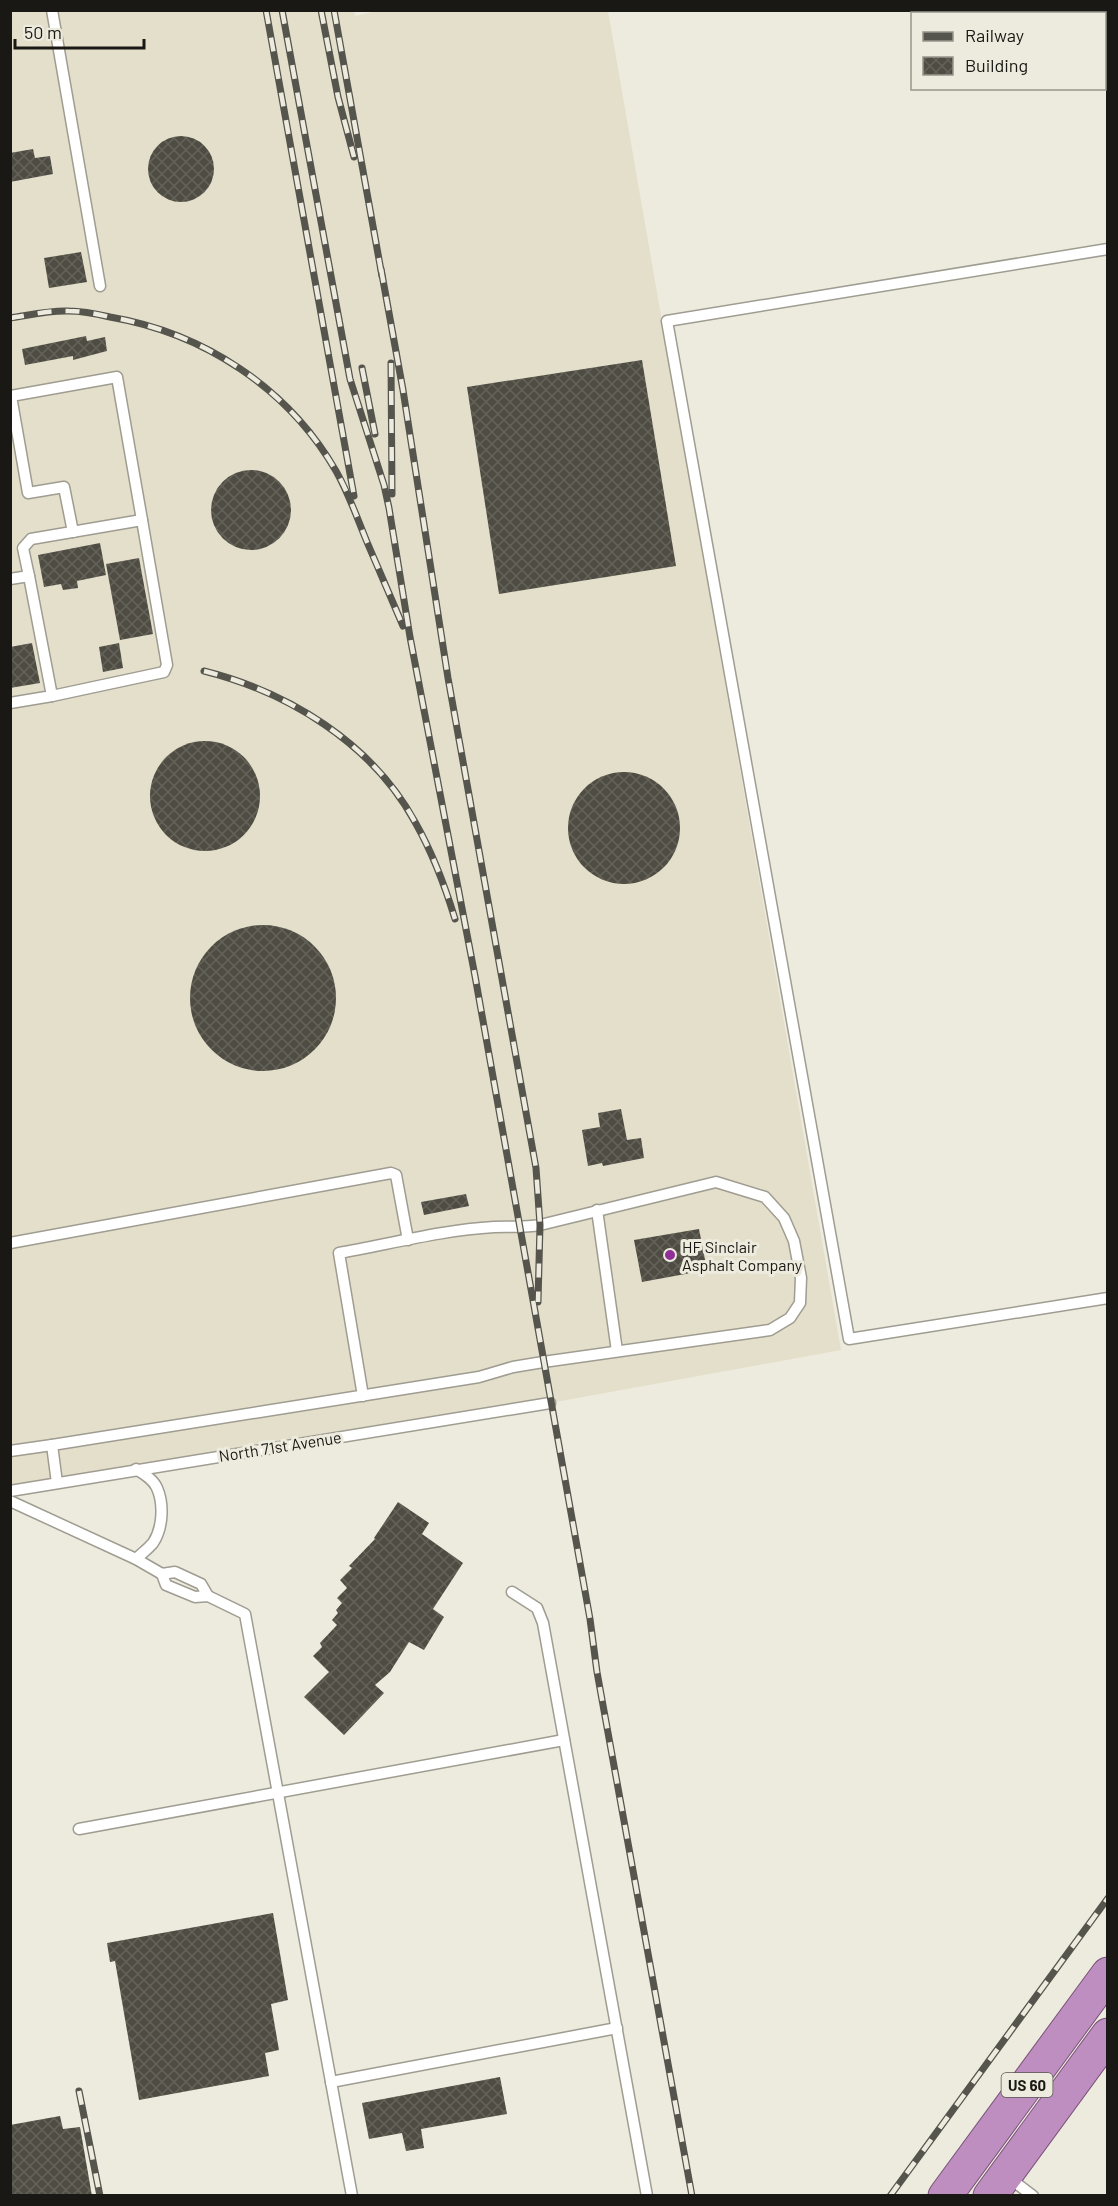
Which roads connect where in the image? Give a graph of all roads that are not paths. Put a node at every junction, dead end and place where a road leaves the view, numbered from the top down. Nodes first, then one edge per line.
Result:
1 (52, 10) edge
2 (1107, 249) edge
3 (100, 286) dead end
4 (142, 520) junction
5 (74, 531) junction
6 (28, 576) junction
7 (10, 579) edge
8 (52, 696) junction
9 (10, 704) edge
10 (597, 1210) junction
11 (408, 1240) junction
12 (10, 1243) edge
13 (1107, 1298) edge
14 (617, 1351) junction
15 (363, 1396) junction
16 (550, 1403) dead end
17 (52, 1445) junction
18 (10, 1451) edge
19 (136, 1469) junction
20 (57, 1483) junction
21 (10, 1491) edge
22 (10, 1501) edge
23 (136, 1559) junction
24 (512, 1592) dead end
25 (564, 1740) junction
26 (278, 1793) junction
27 (79, 1829) dead end
28 (1107, 1974) edge
29 (617, 2028) junction
30 (1107, 2036) edge
31 (331, 2082) junction
32 (998, 2186) edge
33 (352, 2196) edge
34 (647, 2196) edge
35 (945, 2196) edge
36 (1033, 2196) edge

1 - 3 lane
2 - 13 lane
4 - 5 lane
4 - 5 lane
4 - 8 lane
5 - 6 lane
6 - 7 lane
6 - 8 lane
8 - 9 lane
10 - 11 lane
10 - 14 lane
10 - 14 lane
11 - 12 lane
11 - 15 lane
14 - 15 lane
15 - 17 lane
16 - 19 lane, North 71st Avenue
17 - 18 lane
17 - 20 lane
19 - 20 lane, North 71st Avenue
19 - 23 lane
20 - 21 lane, North 71st Avenue
22 - 23 lane
23 - 26 lane
24 - 25 lane
25 - 26 lane
25 - 29 lane
26 - 27 lane
26 - 31 lane
28 - 35 highway, US 60
29 - 31 lane
29 - 34 lane
30 - 32 highway, US 60
31 - 33 lane
32 - 36 lane

